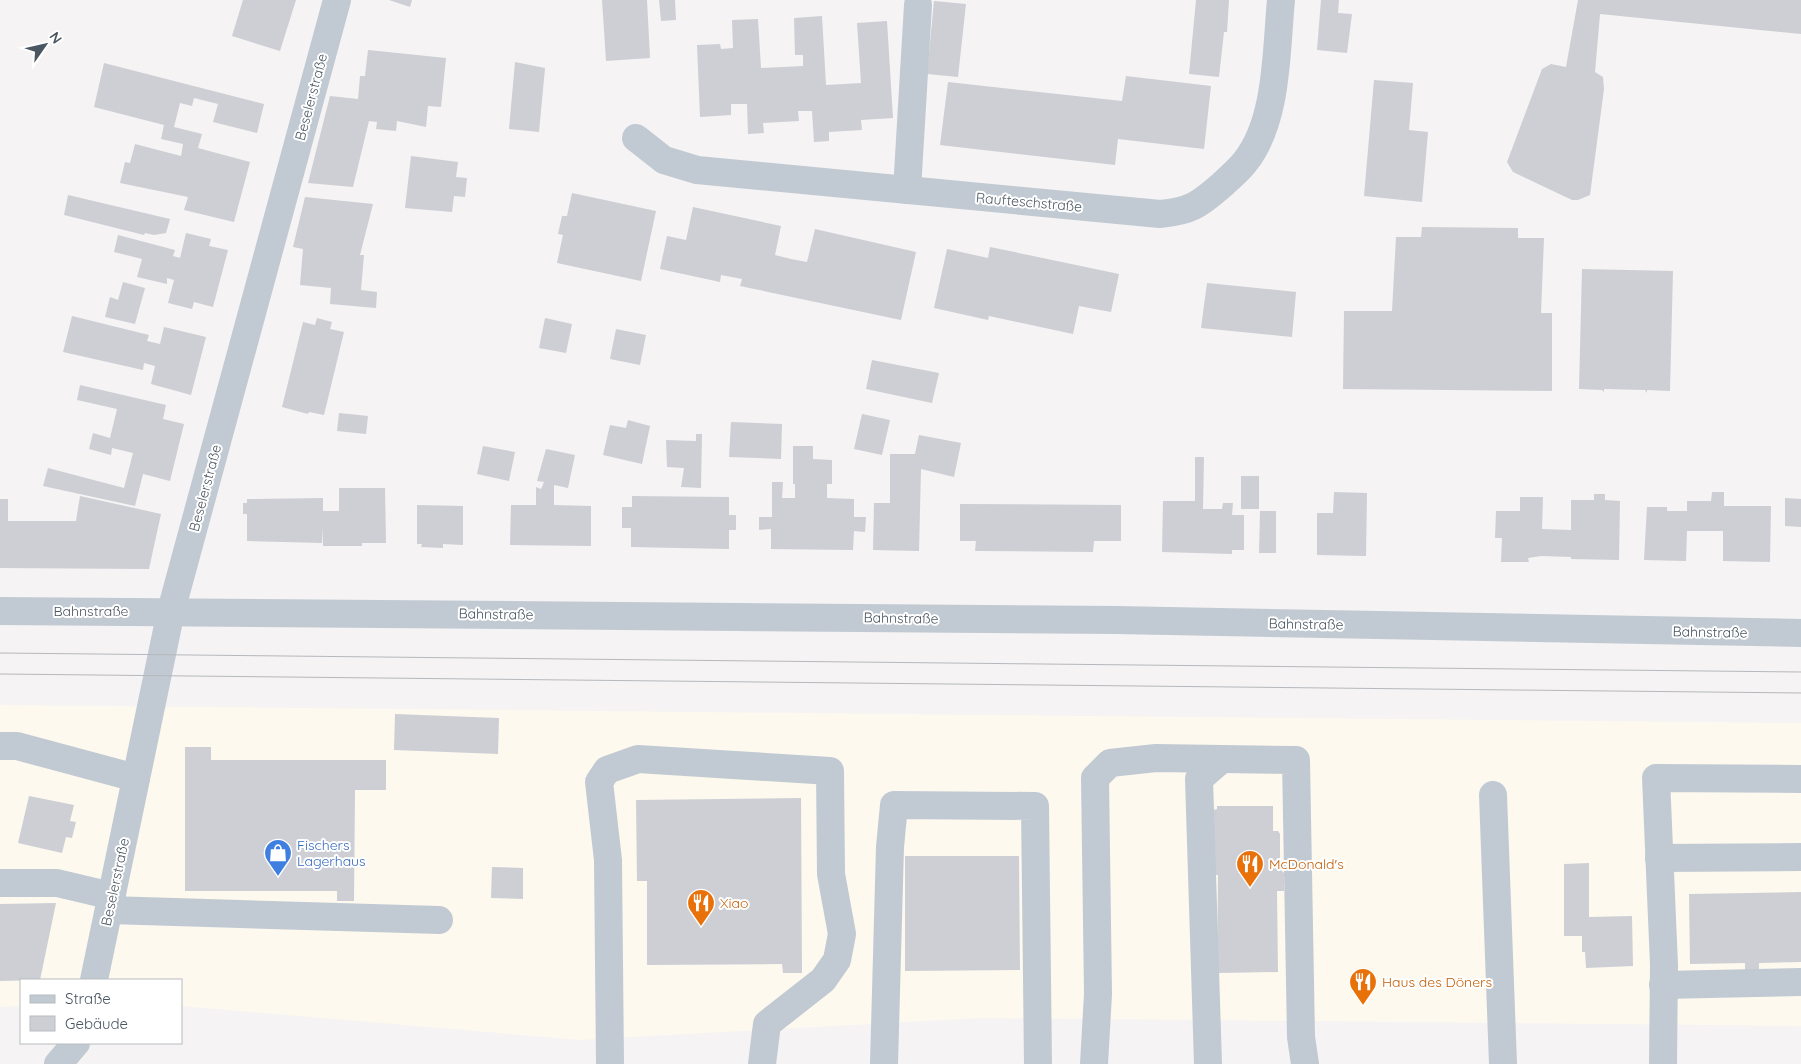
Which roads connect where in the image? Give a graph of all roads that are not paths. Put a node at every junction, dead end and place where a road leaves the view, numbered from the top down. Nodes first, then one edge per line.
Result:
1 (337, 0) edge
2 (1281, 0) edge
3 (918, 5) dead end
4 (636, 138) dead end
5 (906, 190) junction
6 (0, 611) edge
7 (171, 611) junction
8 (1801, 633) edge
9 (0, 746) edge
10 (1222, 759) junction
11 (136, 778) junction
12 (1801, 778) edge
13 (1493, 795) dead end
14 (1659, 858) junction
15 (1801, 858) edge
16 (0, 884) edge
17 (110, 903) junction
18 (439, 920) dead end
19 (94, 979) edge
20 (1801, 982) edge
21 (1663, 984) junction
22 (75, 1044) edge
23 (58, 1064) edge
24 (610, 1064) edge
25 (762, 1064) edge
26 (884, 1064) edge
27 (1038, 1064) edge
28 (1094, 1064) edge
29 (1208, 1064) edge
30 (1305, 1064) edge
31 (1503, 1064) edge
32 (1663, 1064) edge

1 - 7 street, Beselerstraße
2 - 5 street, Raufteschstraße
3 - 5 street
4 - 5 street, Raufteschstraße
6 - 7 street, Bahnstraße
7 - 8 street, Bahnstraße
7 - 11 street, Beselerstraße
9 - 11 street
10 - 28 street
10 - 29 street
10 - 30 street
11 - 17 street, Beselerstraße
12 - 14 street
13 - 31 street
14 - 15 street
14 - 21 street
16 - 17 street
17 - 18 street
17 - 19 street, Beselerstraße
20 - 21 street
21 - 32 street
22 - 23 street
24 - 25 street
26 - 27 street

